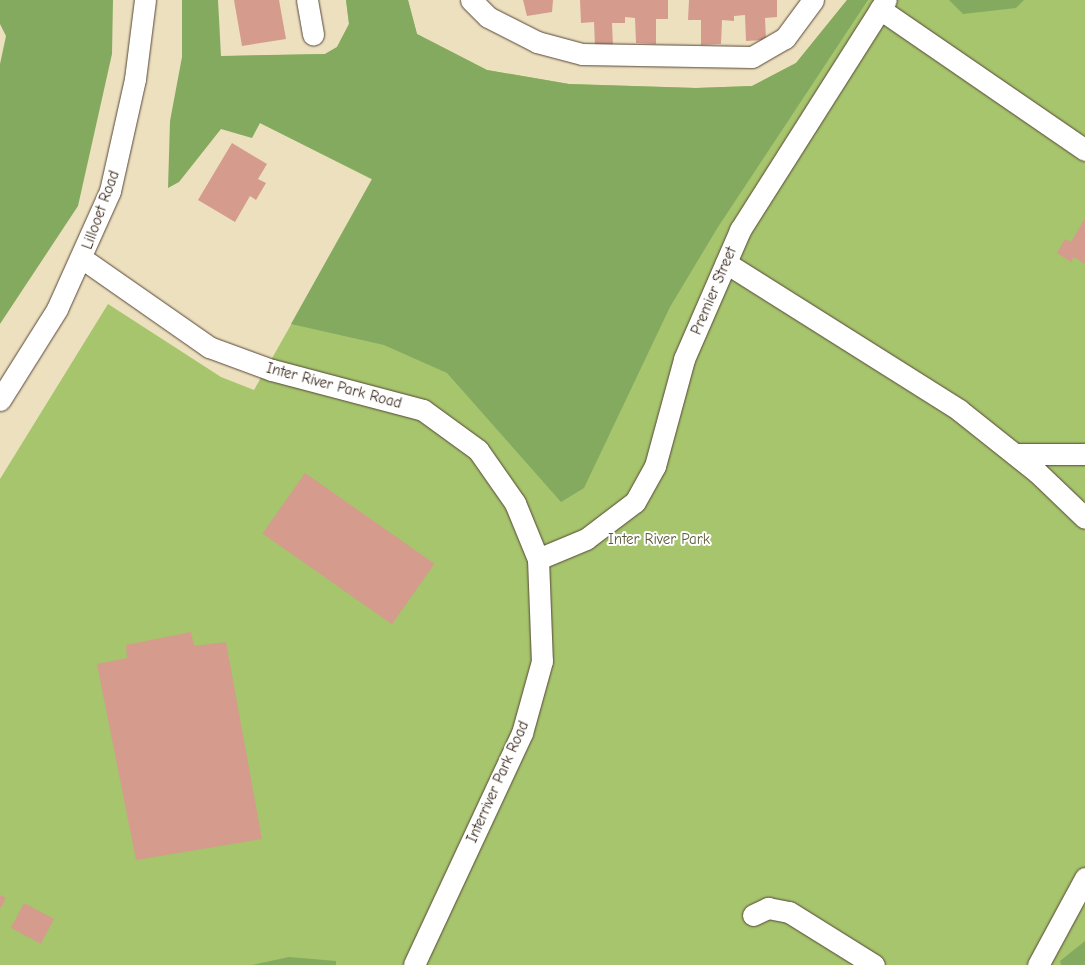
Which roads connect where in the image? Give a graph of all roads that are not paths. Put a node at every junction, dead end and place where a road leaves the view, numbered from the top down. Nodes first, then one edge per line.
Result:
1 (145, 0) edge
2 (307, 0) edge
3 (471, 0) edge
4 (813, 0) edge
5 (883, 4) edge
6 (313, 34) dead end
7 (1085, 150) edge
8 (83, 259) junction
9 (726, 263) junction
10 (0, 400) edge
11 (1082, 452) edge
12 (1015, 454) junction
13 (1085, 518) edge
14 (538, 559) junction
15 (1085, 878) edge
16 (753, 915) dead end
17 (414, 965) edge
18 (874, 965) edge
19 (1038, 965) edge

1 - 8 street, Lillooet Road
2 - 6 street
3 - 4 street
5 - 7 street
5 - 9 street, Premier Street
8 - 10 street, Lillooet Road
8 - 14 street, Inter River Park Road
9 - 12 street
9 - 14 street, Premier Street
11 - 12 street
12 - 13 street
14 - 17 street, Interriver Park Road
15 - 19 street
16 - 18 street

